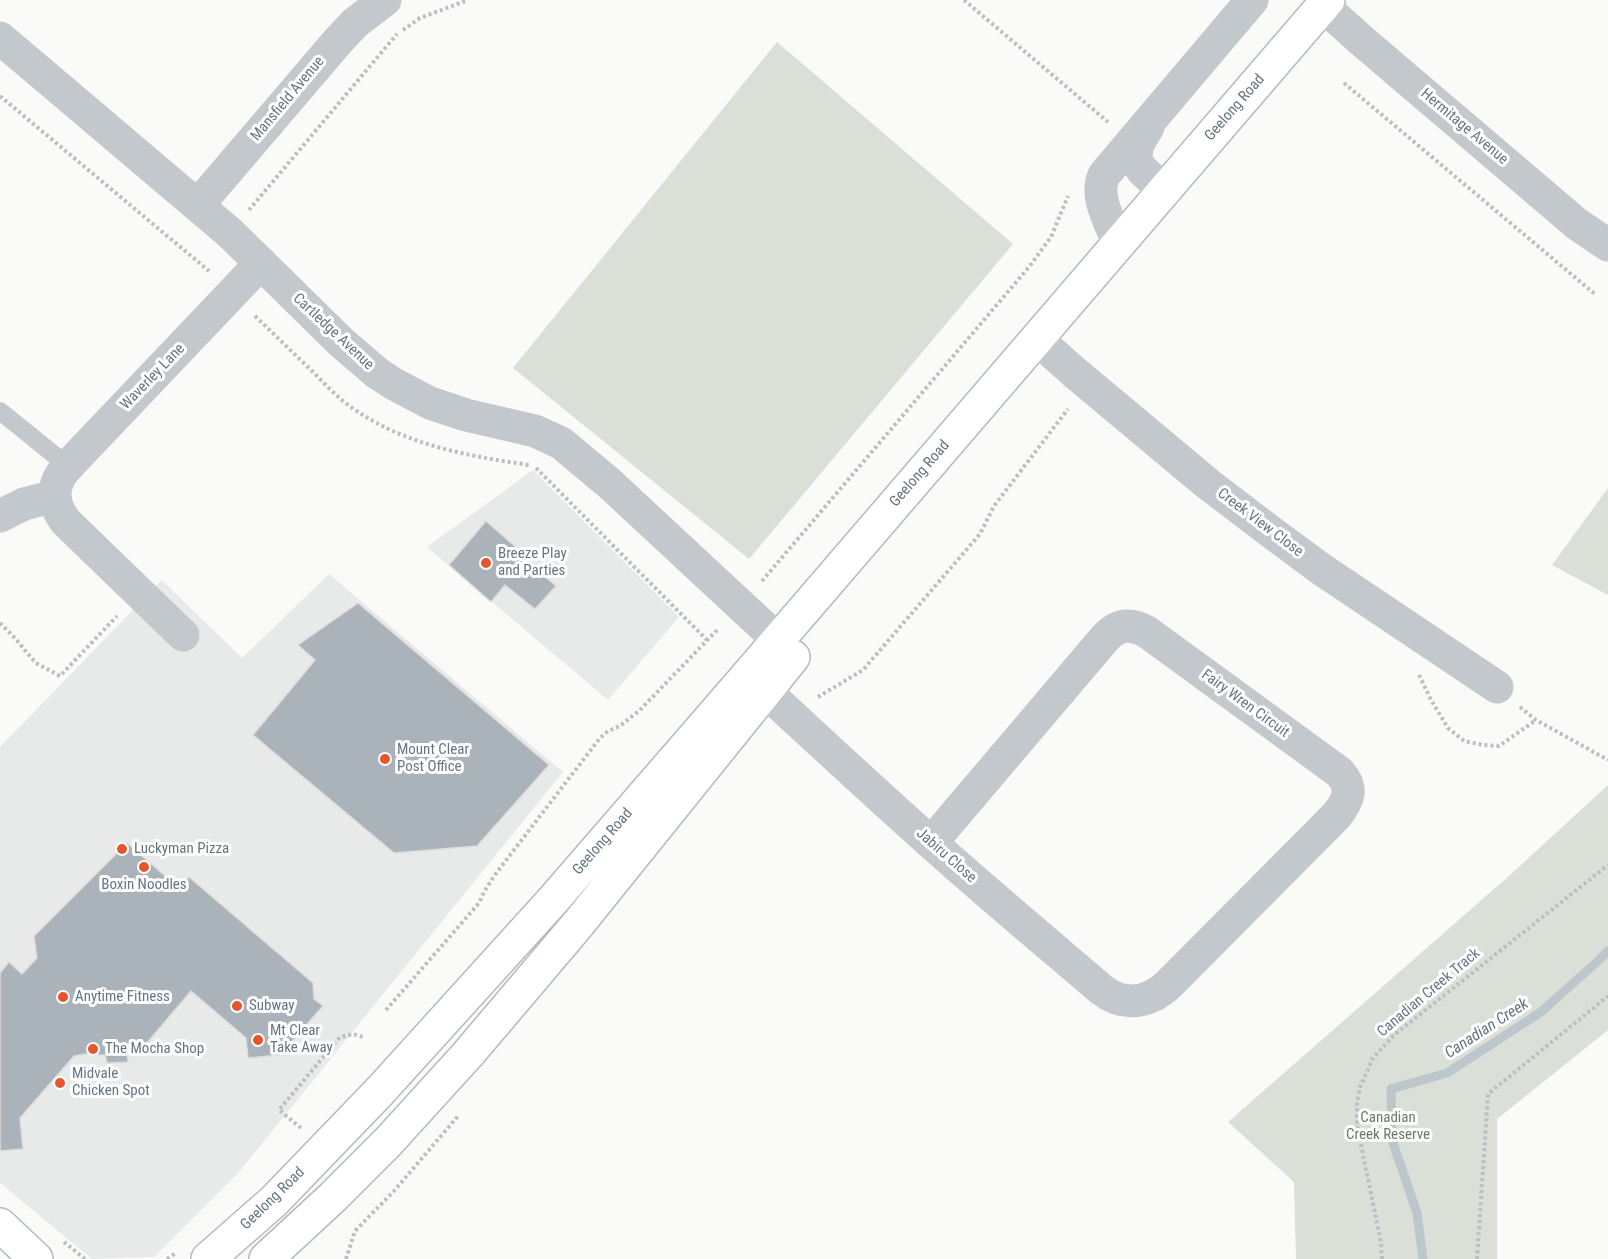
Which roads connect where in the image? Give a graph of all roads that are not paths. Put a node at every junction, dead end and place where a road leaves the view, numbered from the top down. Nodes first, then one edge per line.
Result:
1 (385, 0) edge
2 (1252, 0) edge
3 (1325, 3) edge
4 (0, 38) edge
5 (1157, 113) junction
6 (1165, 191) junction
7 (198, 205) junction
8 (1119, 244) junction
9 (1608, 245) edge
10 (261, 263) junction
11 (1037, 339) junction
12 (0, 411) edge
13 (68, 466) junction
14 (55, 496) junction
15 (0, 516) edge
16 (183, 635) dead end
17 (787, 647) junction
18 (757, 683) junction
19 (1497, 687) road end
20 (931, 843) junction
21 (1138, 1001) joint
22 (413, 1056) junction
23 (442, 1083) junction
24 (0, 1225) edge
25 (36, 1259) edge
26 (208, 1259) edge
27 (266, 1259) edge

1 - 7 street, Mansfield Avenue
2 - 5 street
3 - 6 main road, Geelong Road
3 - 9 street, Hermitage Avenue
4 - 7 street, Cartledge Avenue
5 - 6 street
5 - 8 street
6 - 8 main road, Geelong Road
7 - 10 street, Cartledge Avenue
8 - 11 main road, Geelong Road
10 - 13 street, Waverley Lane
10 - 17 street, Cartledge Avenue
11 - 17 main road, Geelong Road
11 - 19 street, Creek View Close
12 - 13 lane
13 - 14 street, Waverley Lane
14 - 15 street
14 - 16 street
17 - 18 main road, Geelong Road
18 - 20 street, Jabiru Close
18 - 22 main road, Geelong Road
18 - 23 main road, Geelong Road
20 - 21 street, Jabiru Close
20 - 21 street, Fairy Wren Circuit
22 - 23 main road
22 - 26 main road, Geelong Road
23 - 27 main road, Geelong Road
24 - 25 main road

